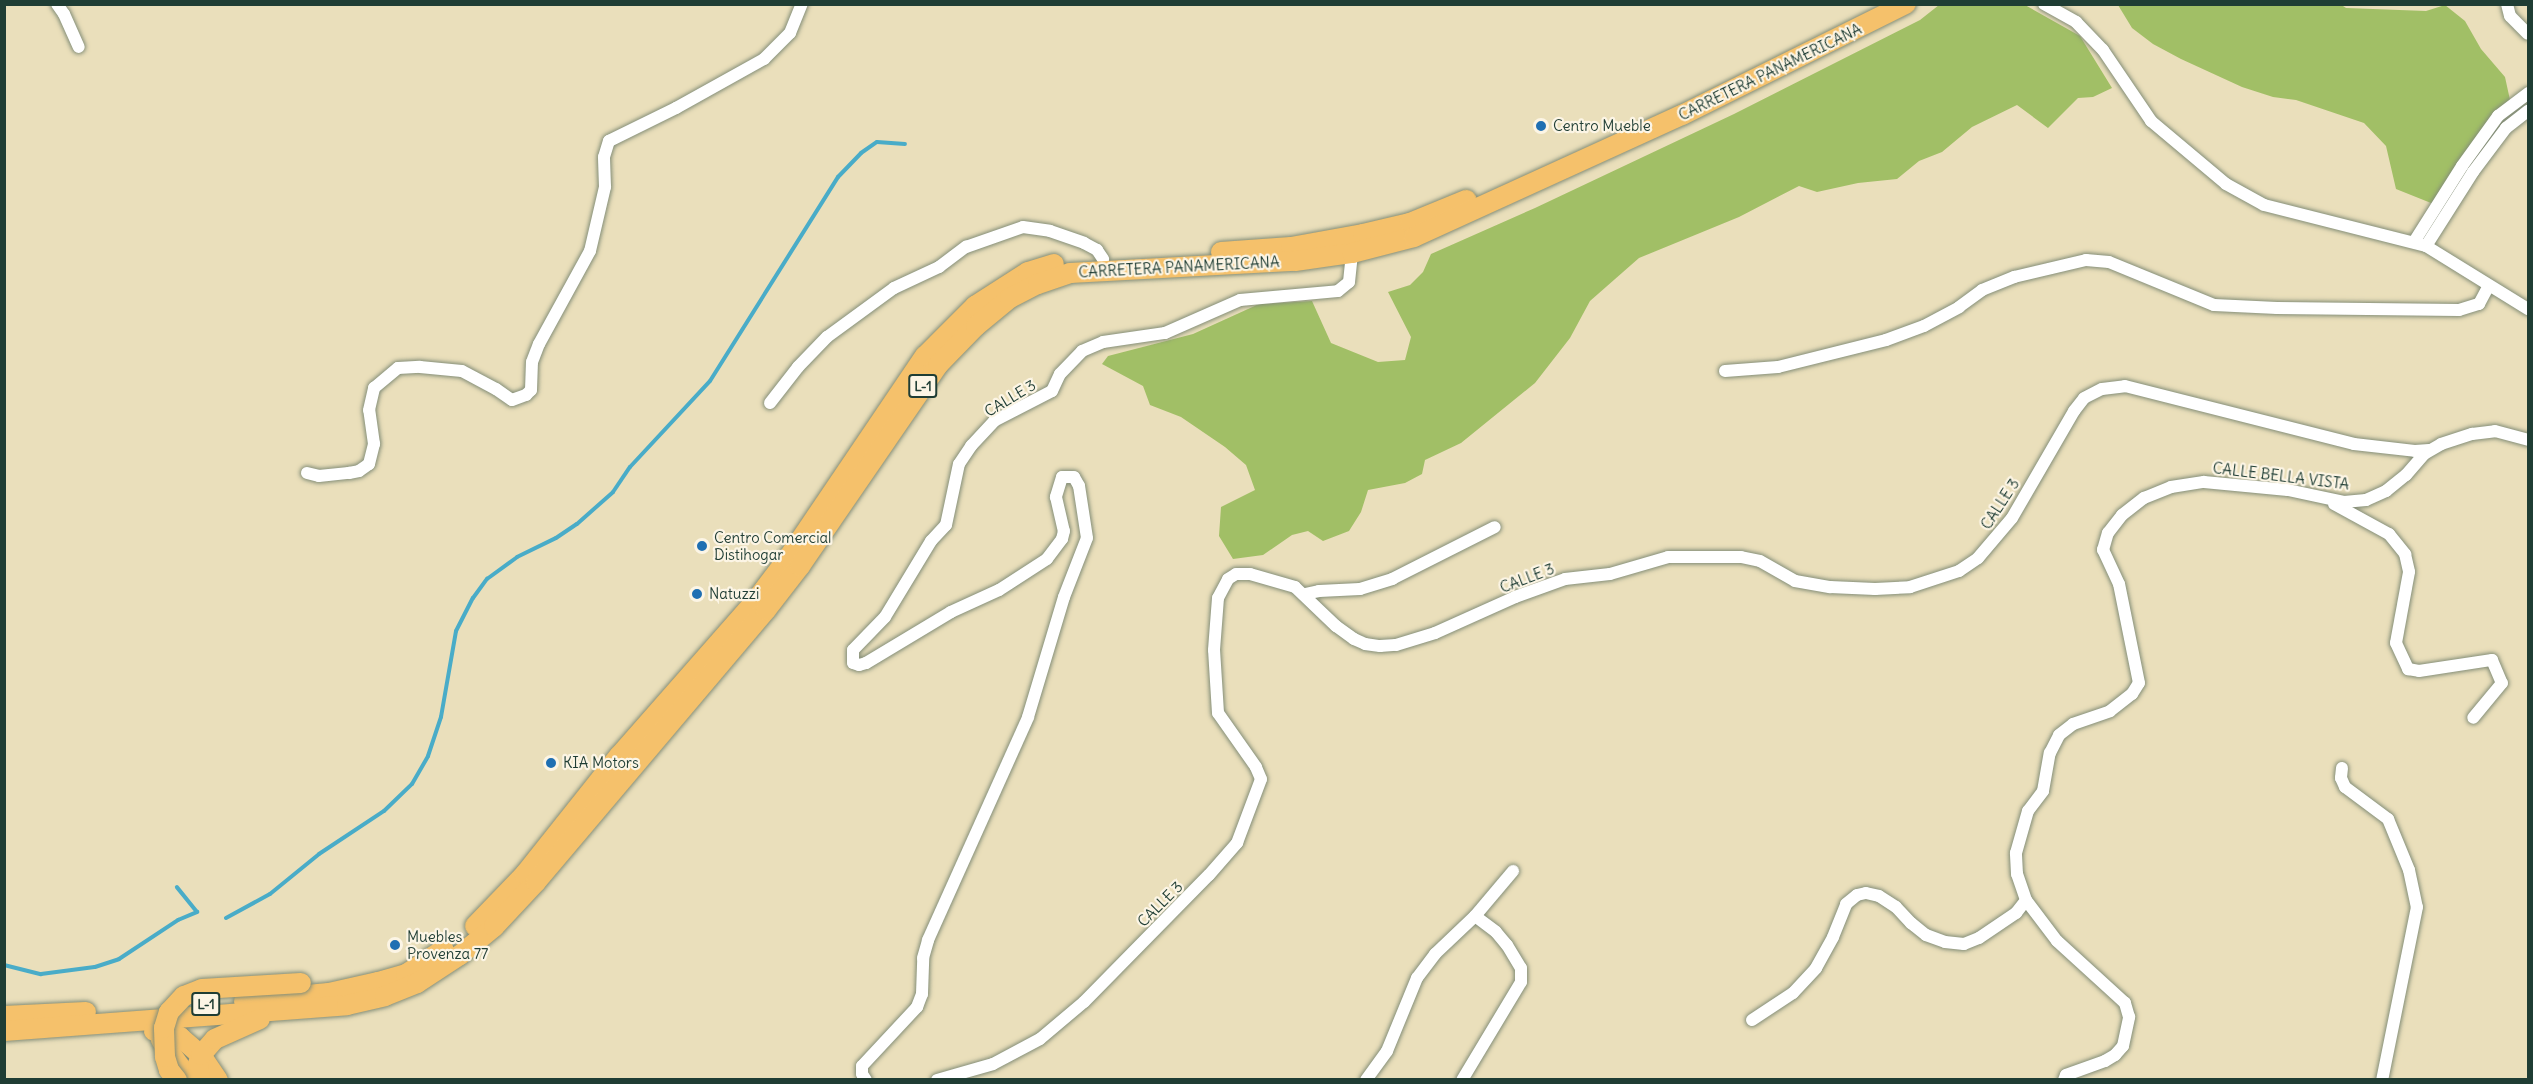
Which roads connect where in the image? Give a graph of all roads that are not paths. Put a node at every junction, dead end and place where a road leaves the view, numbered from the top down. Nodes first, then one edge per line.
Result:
1 (57, 4) edge
2 (801, 4) edge
3 (1880, 4) edge
4 (1906, 4) edge
5 (2044, 4) edge
6 (2507, 4) edge
7 (2529, 34) edge
8 (79, 47) dead end
9 (2529, 93) edge
10 (2529, 111) edge
11 (2420, 244) junction
12 (1353, 253) junction
13 (1103, 259) junction
14 (2490, 285) junction
15 (2529, 309) edge
16 (1725, 371) dead end
17 (770, 403) dead end
18 (2529, 440) edge
19 (2425, 454) junction
20 (307, 473) dead end
21 (2318, 496) junction
22 (1495, 527) dead end
23 (1305, 594) junction
24 (2473, 718) dead end
25 (2342, 768) dead end
26 (1513, 871) dead end
27 (2026, 900) junction
28 (1475, 916) junction
29 (406, 974) junction
30 (297, 1010) junction
31 (4, 1016) edge
32 (1752, 1020) dead end
33 (126, 1022) junction
34 (4, 1031) edge
35 (154, 1031) junction
36 (215, 1039) junction
37 (201, 1055) junction
38 (177, 1080) edge
39 (190, 1080) edge
40 (200, 1080) edge
41 (218, 1080) edge
42 (224, 1080) edge
43 (866, 1080) edge
44 (938, 1080) edge
45 (1366, 1080) edge
46 (1462, 1080) edge
47 (2064, 1080) edge
48 (2382, 1080) edge

1 - 8 street
2 - 20 street
3 - 13 main road, CARRETERA PANAMERICANA / L-1
4 - 12 main road, CARRETERA PANAMERICANA / L-1
5 - 11 street
6 - 7 street
9 - 11 street
10 - 11 street
11 - 14 street
12 - 30 main road, CARRETERA PANAMERICANA / L-1
12 - 43 street, CALLE 3
13 - 17 street
13 - 29 main road, CARRETERA PANAMERICANA / L-1
14 - 15 street
14 - 16 street
18 - 19 street
19 - 21 street, CALLE BELLA VISTA
19 - 23 street, CALLE 3
21 - 24 street
21 - 27 street, CALLE BELLA VISTA
22 - 23 street
23 - 44 street, CALLE 3
25 - 48 street
26 - 28 street
27 - 32 street
27 - 47 street, CALLE BELLA VISTA
28 - 45 street
28 - 46 street
29 - 31 main road, CARRETERA PANAMERICANA / L-1
29 - 38 main road, bridge
30 - 33 main road, CARRETERA PANAMERICANA / L-1
30 - 36 main road, L-1
33 - 34 main road, CARRETERA PANAMERICANA / L-1
33 - 35 main road
35 - 37 main road
35 - 39 main road
36 - 37 main road, L-1
36 - 42 main road
37 - 40 main road
37 - 41 main road

